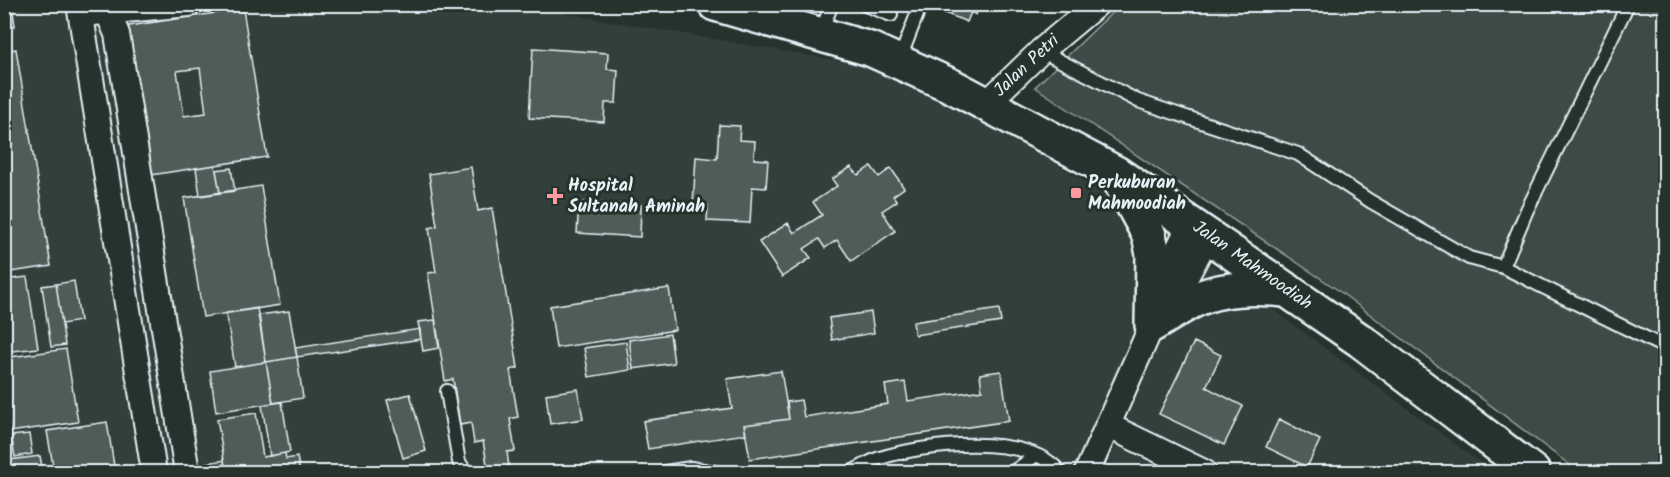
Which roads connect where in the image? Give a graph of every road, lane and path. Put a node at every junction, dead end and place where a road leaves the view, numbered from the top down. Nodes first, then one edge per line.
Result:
1 (189, 4) edge
2 (715, 4) edge
3 (832, 4) edge
4 (863, 4) edge
5 (921, 4) edge
6 (1097, 4) edge
7 (1628, 4) edge
8 (79, 9) edge
9 (108, 13) junction
10 (891, 15) dead end
11 (820, 35) junction
12 (1041, 51) junction
13 (898, 62) junction
14 (986, 104) junction
15 (1116, 173) junction
16 (1199, 230) junction
17 (1503, 267) junction
18 (1285, 290) junction
19 (1152, 325) junction
20 (1665, 348) edge
21 (447, 391) dead end
22 (1109, 426) junction
23 (1035, 456) junction
24 (154, 472) edge
25 (188, 472) edge
26 (465, 472) edge
27 (665, 472) edge
28 (715, 472) edge
29 (852, 472) edge
30 (1013, 472) edge
31 (1060, 472) edge
32 (1087, 472) edge
33 (1204, 472) edge
34 (1533, 472) edge

1 - 9 street
2 - 11 main road, Jalan Mahmoodiah
3 - 11 lane
4 - 10 lane
5 - 13 lane
6 - 12 street, Jalan Petri
7 - 17 lane
8 - 9 street
8 - 24 street
9 - 25 street
11 - 13 main road, Jalan Mahmoodiah
12 - 14 street, Jalan Petri
12 - 17 lane
13 - 14 main road, Jalan Mahmoodiah
14 - 15 main road, Jalan Mahmoodiah
15 - 16 main road, Jalan Mahmoodiah
15 - 19 main road
16 - 18 main road, Jalan Mahmoodiah
16 - 19 street
17 - 20 lane
18 - 19 main road
18 - 34 main road, Jalan Mahmoodiah
19 - 22 street
21 - 26 lane
22 - 32 street
22 - 33 street
23 - 29 lane
23 - 30 lane
23 - 31 lane
27 - 28 lane

